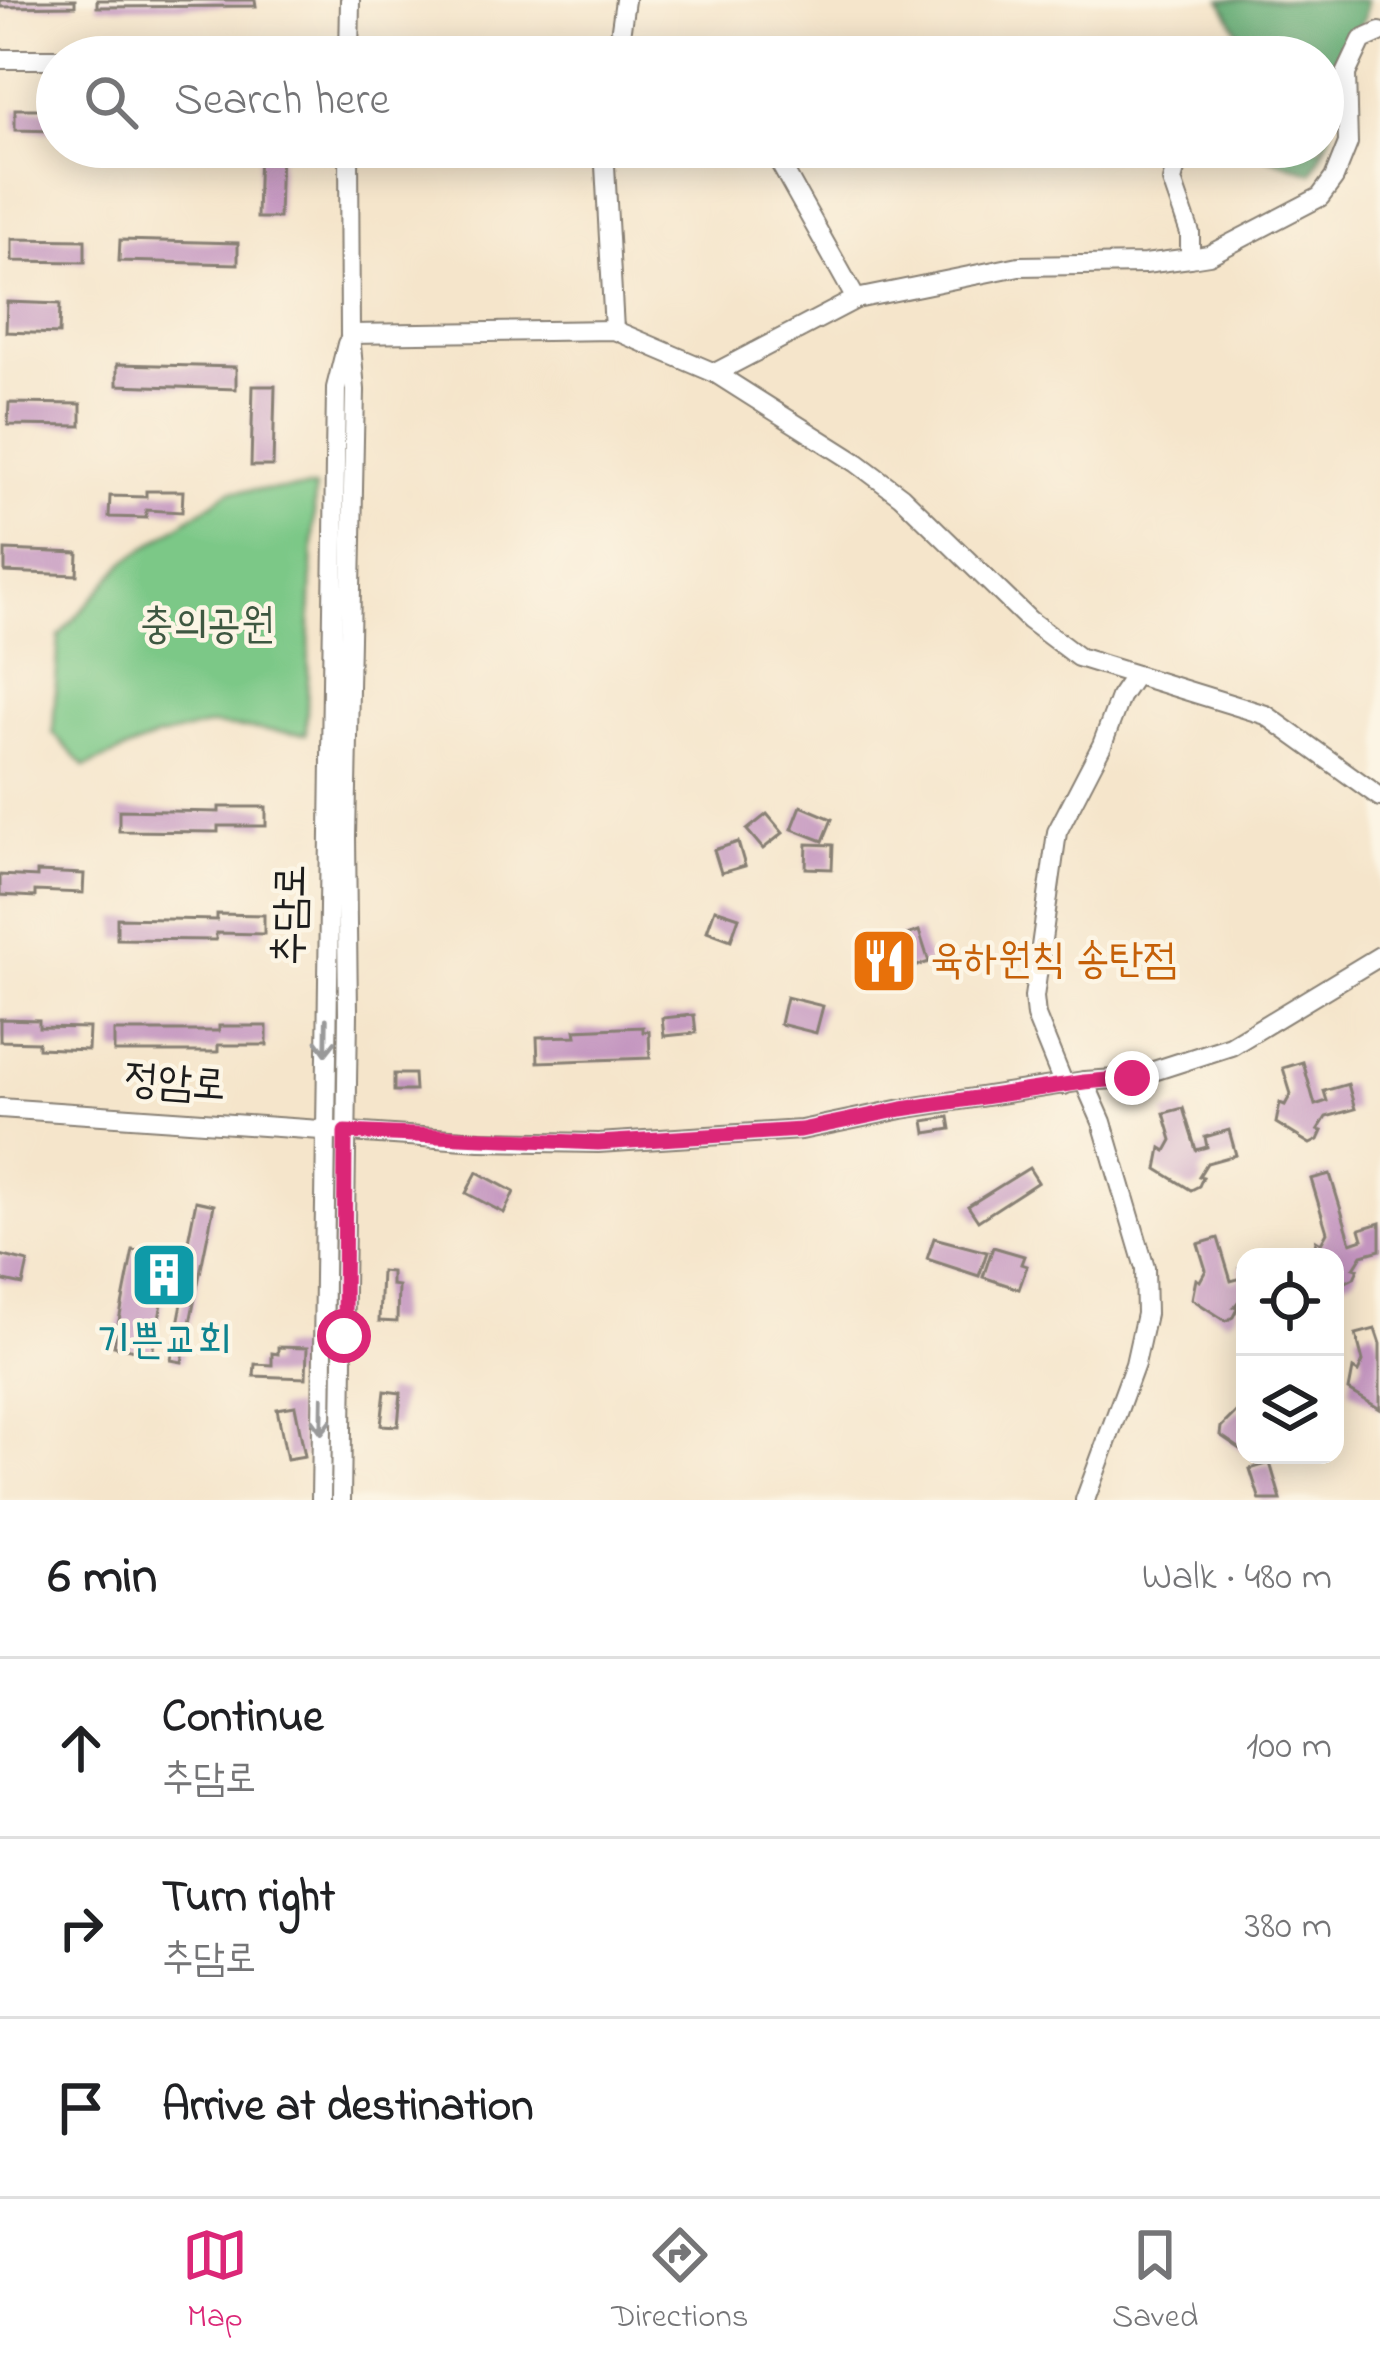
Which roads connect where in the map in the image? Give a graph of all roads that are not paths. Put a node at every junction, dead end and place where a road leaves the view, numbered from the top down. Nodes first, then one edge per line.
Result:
1 (350, 0) edge
2 (626, 0) edge
3 (1380, 32) edge
4 (349, 36) edge
5 (620, 36) edge
6 (0, 59) edge
7 (36, 59) edge
8 (1344, 153) edge
9 (350, 168) edge
10 (605, 168) edge
11 (783, 168) edge
12 (1175, 168) edge
13 (1338, 168) edge
14 (1190, 258) junction
15 (856, 299) junction
16 (614, 330) junction
17 (350, 334) junction
18 (715, 373) junction
19 (1135, 675) junction
20 (1380, 796) edge
21 (1380, 956) edge
22 (1084, 1082) junction
23 (1064, 1085) junction
24 (0, 1108) edge
25 (335, 1132) junction
26 (321, 1500) edge
27 (341, 1500) edge
28 (1085, 1500) edge

1 - 4 street
2 - 5 street
3 - 8 street
6 - 7 street
9 - 17 street, 추담로
10 - 16 street
11 - 15 street
12 - 14 street
13 - 14 street
14 - 15 street
15 - 18 street
16 - 17 street
16 - 18 street
17 - 25 street, 추담로
18 - 19 street
19 - 20 street
19 - 23 street
21 - 22 street
22 - 23 street
22 - 28 street
23 - 25 street
24 - 25 street, 정암로
25 -> 26 street, 추담로
25 - 27 street, 추담로

